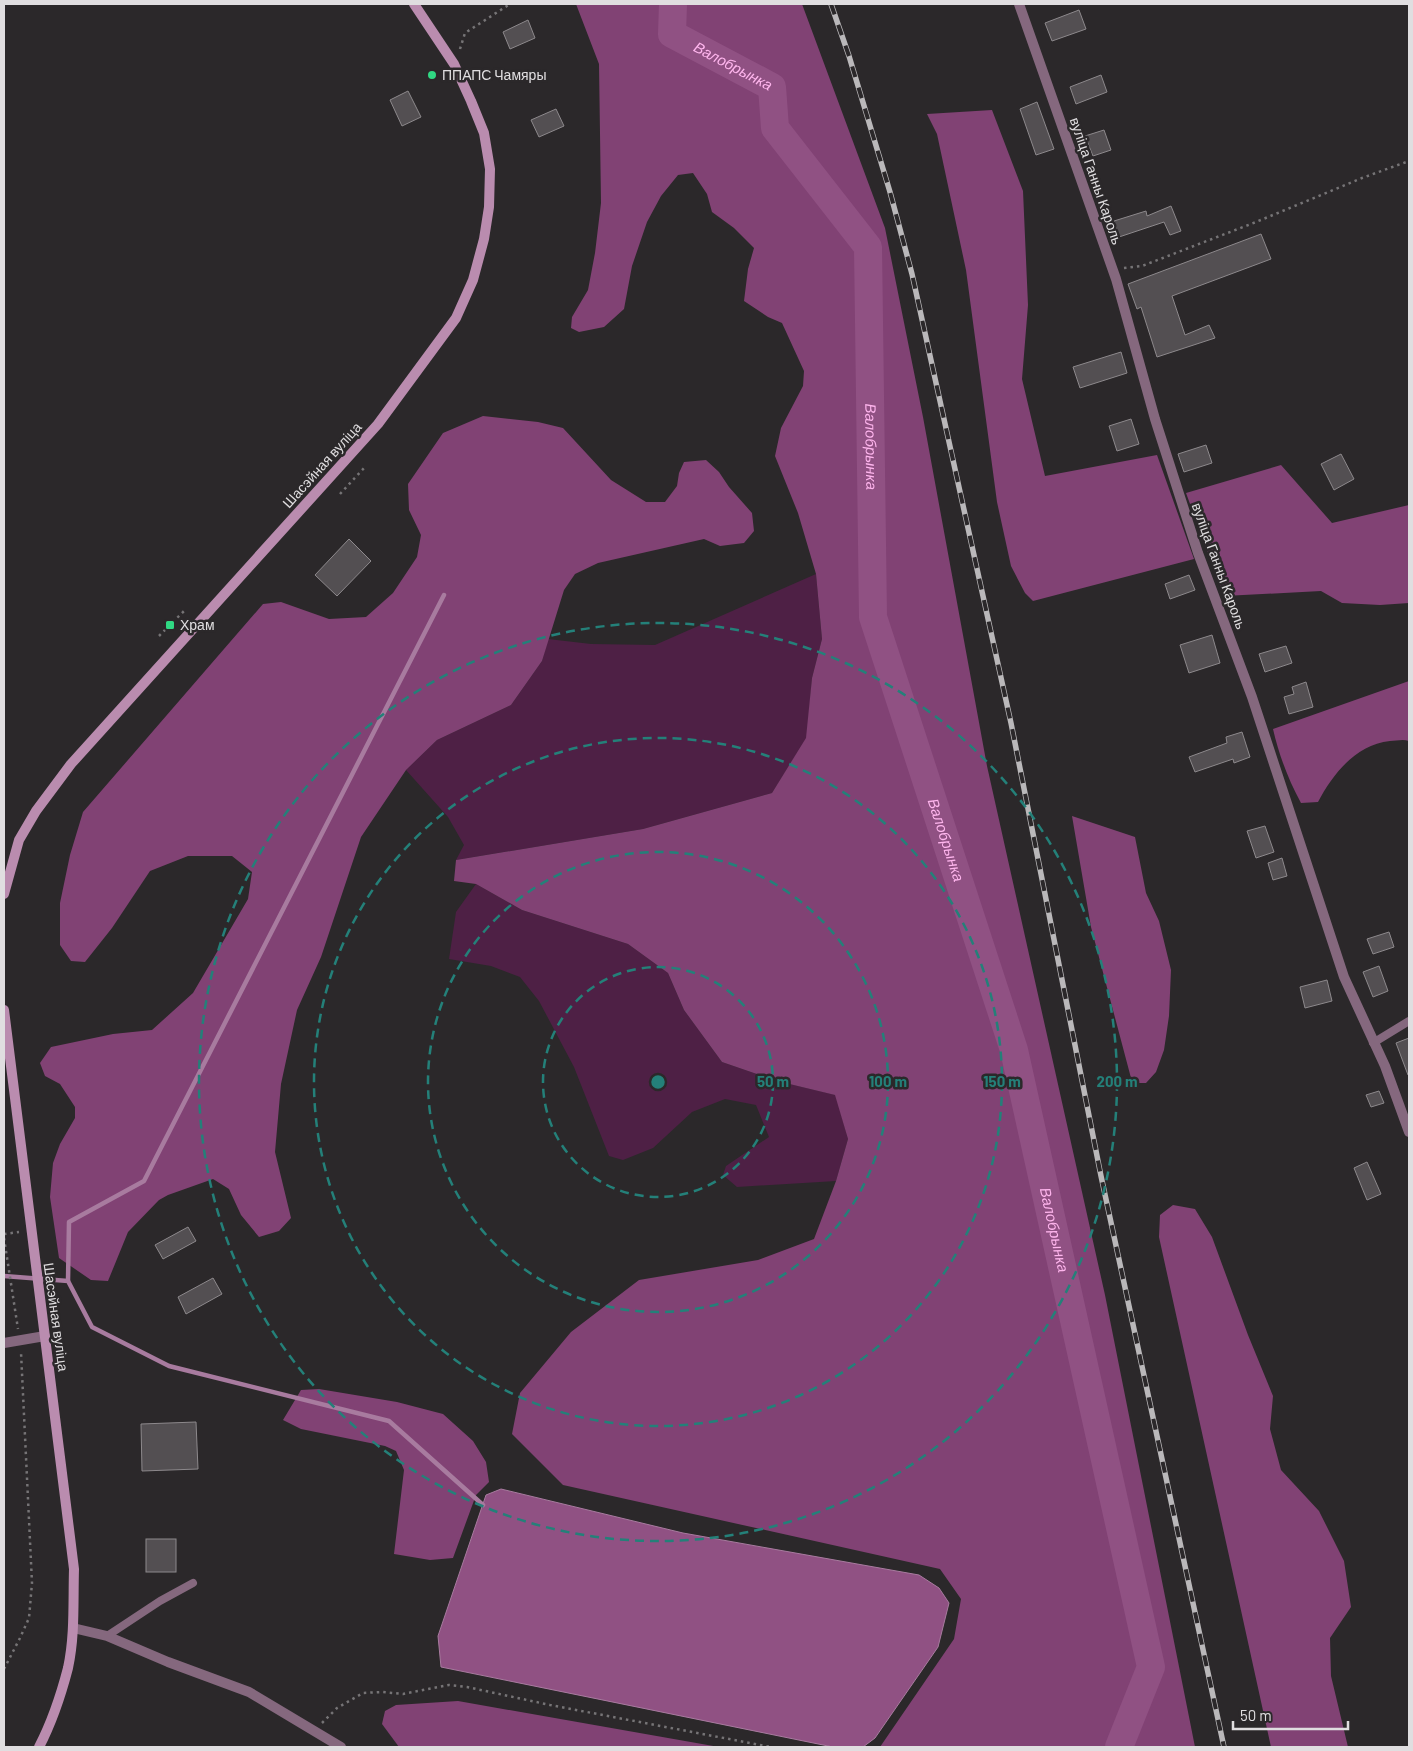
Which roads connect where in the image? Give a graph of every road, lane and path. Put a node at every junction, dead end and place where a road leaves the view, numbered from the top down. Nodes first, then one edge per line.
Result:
1 (414, 4) edge
2 (510, 4) edge
3 (1019, 4) edge
4 (454, 64) junction
5 (1409, 161) edge
6 (1112, 270) junction
7 (364, 468) dead end
8 (340, 494) dead end
9 (184, 611) dead end
10 (159, 636) dead end
11 (8, 861) edge
12 (4, 894) edge
13 (4, 1010) edge
14 (1409, 1021) edge
15 (1373, 1043) junction
16 (1409, 1132) edge
17 (31, 1230) junction
18 (4, 1234) edge
19 (4, 1238) edge
20 (45, 1333) junction
21 (20, 1339) junction
22 (4, 1343) edge
23 (193, 1583) dead end
24 (73, 1628) junction
25 (107, 1636) junction
26 (4, 1669) edge
27 (314, 1731) junction
28 (40, 1747) edge
29 (341, 1747) edge
30 (771, 1747) edge

1 - 4 main road, Шасэйная вуліца
2 - 4 path
3 - 6 street, вуліца Ганны Кароль
4 - 11 main road, Шасэйная вуліца
5 - 6 path
6 - 15 street, вуліца Ганны Кароль
7 - 8 path
9 - 10 path
11 - 12 main road, Шасэйная вуліца
13 - 17 main road, Шасэйная вуліца
14 - 15 lane
15 - 16 street, вуліца Ганны Кароль
17 - 18 path
17 - 20 main road, Шасэйная вуліца
19 - 21 path
20 - 21 street
20 - 24 main road, Шасэйная вуліца
21 - 22 street
21 - 26 path
23 - 25 lane
24 - 25 street
24 - 28 main road, Шасэйная вуліца
25 - 27 street
27 - 29 street
27 - 30 path

